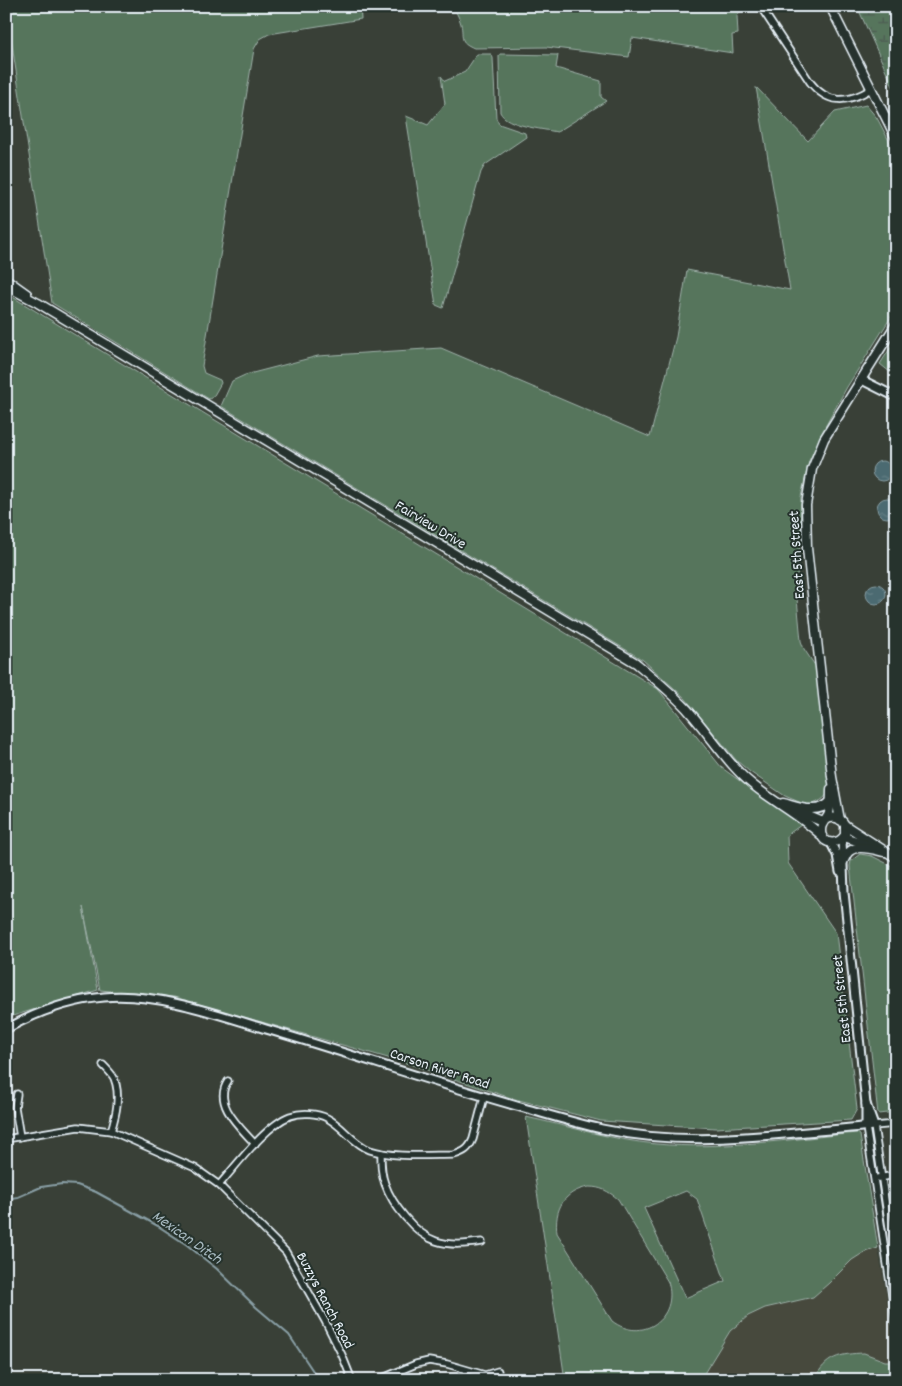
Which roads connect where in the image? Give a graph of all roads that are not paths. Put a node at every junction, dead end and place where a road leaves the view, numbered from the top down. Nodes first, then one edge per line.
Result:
1 (760, 6) edge
2 (830, 6) edge
3 (871, 89) junction
4 (896, 138) edge
5 (6, 279) edge
6 (6, 286) edge
7 (38, 303) junction
8 (896, 324) edge
9 (862, 380) junction
10 (896, 397) edge
11 (832, 777) junction
12 (778, 802) junction
13 (830, 802) junction
14 (825, 821) junction
15 (843, 822) junction
16 (822, 836) junction
17 (843, 838) junction
18 (831, 843) junction
19 (889, 854) edge
20 (843, 862) junction
21 (844, 892) junction
22 (6, 1030) edge
23 (103, 1066) dead end
24 (228, 1081) dead end
25 (17, 1094) dead end
26 (484, 1097) junction
27 (866, 1104) junction
28 (896, 1124) edge
29 (874, 1126) junction
30 (866, 1127) junction
31 (111, 1131) junction
32 (20, 1137) junction
33 (6, 1139) edge
34 (255, 1144) junction
35 (381, 1153) junction
36 (896, 1176) edge
37 (882, 1178) junction
38 (873, 1179) junction
39 (219, 1185) junction
40 (482, 1242) dead end
41 (895, 1262) edge
42 (886, 1263) junction
43 (896, 1274) edge
44 (896, 1322) edge
45 (498, 1371) dead end
46 (352, 1380) edge
47 (378, 1380) edge

1 - 3 street
2 - 3 main road
3 - 4 main road
5 - 7 main road, Fairview Drive
6 - 7 main road, Fairview Drive
7 - 12 main road, Fairview Drive
8 - 9 main road, East 5th Street
9 - 10 street
9 - 11 main road, East 5th Street
11 - 13 main road, East 5th Street
11 - 15 main road, East 5th Street
12 - 13 main road
12 - 14 main road, Fairview Drive
12 - 16 main road, Fairview Drive
13 - 14 main road, East 5th Street
14 - 15 main road
14 - 16 main road
15 - 17 main road
15 - 19 main road
16 - 18 main road
17 - 18 main road
17 - 19 main road
17 - 20 street, East 5th Street
18 - 21 street, East 5th Street
19 - 20 main road
20 - 21 street, East 5th Street
21 - 27 street, East 5th Street
22 - 26 street, Carson River Road
23 - 31 street
24 - 34 street
25 - 32 street
26 - 30 street, Carson River Road
26 - 35 street
27 - 29 street, East 5th Street
27 - 30 street, East 5th Street
28 - 29 street
29 - 30 street, Carson River Road
29 - 37 street, East 5th Street
30 - 38 street, East 5th Street
31 - 32 street, Buzzys Ranch Road
31 - 39 street, Buzzys Ranch Road
32 - 33 street, Buzzys Ranch Road
34 - 35 street
34 - 39 street
35 - 40 street
36 - 37 street
37 - 38 street
37 - 41 street, East 5th Street
38 - 42 street, East 5th Street
39 - 46 street, Buzzys Ranch Road
41 - 42 street
41 - 43 street, East 5th Street
42 - 44 street, East 5th Street
45 - 47 street

